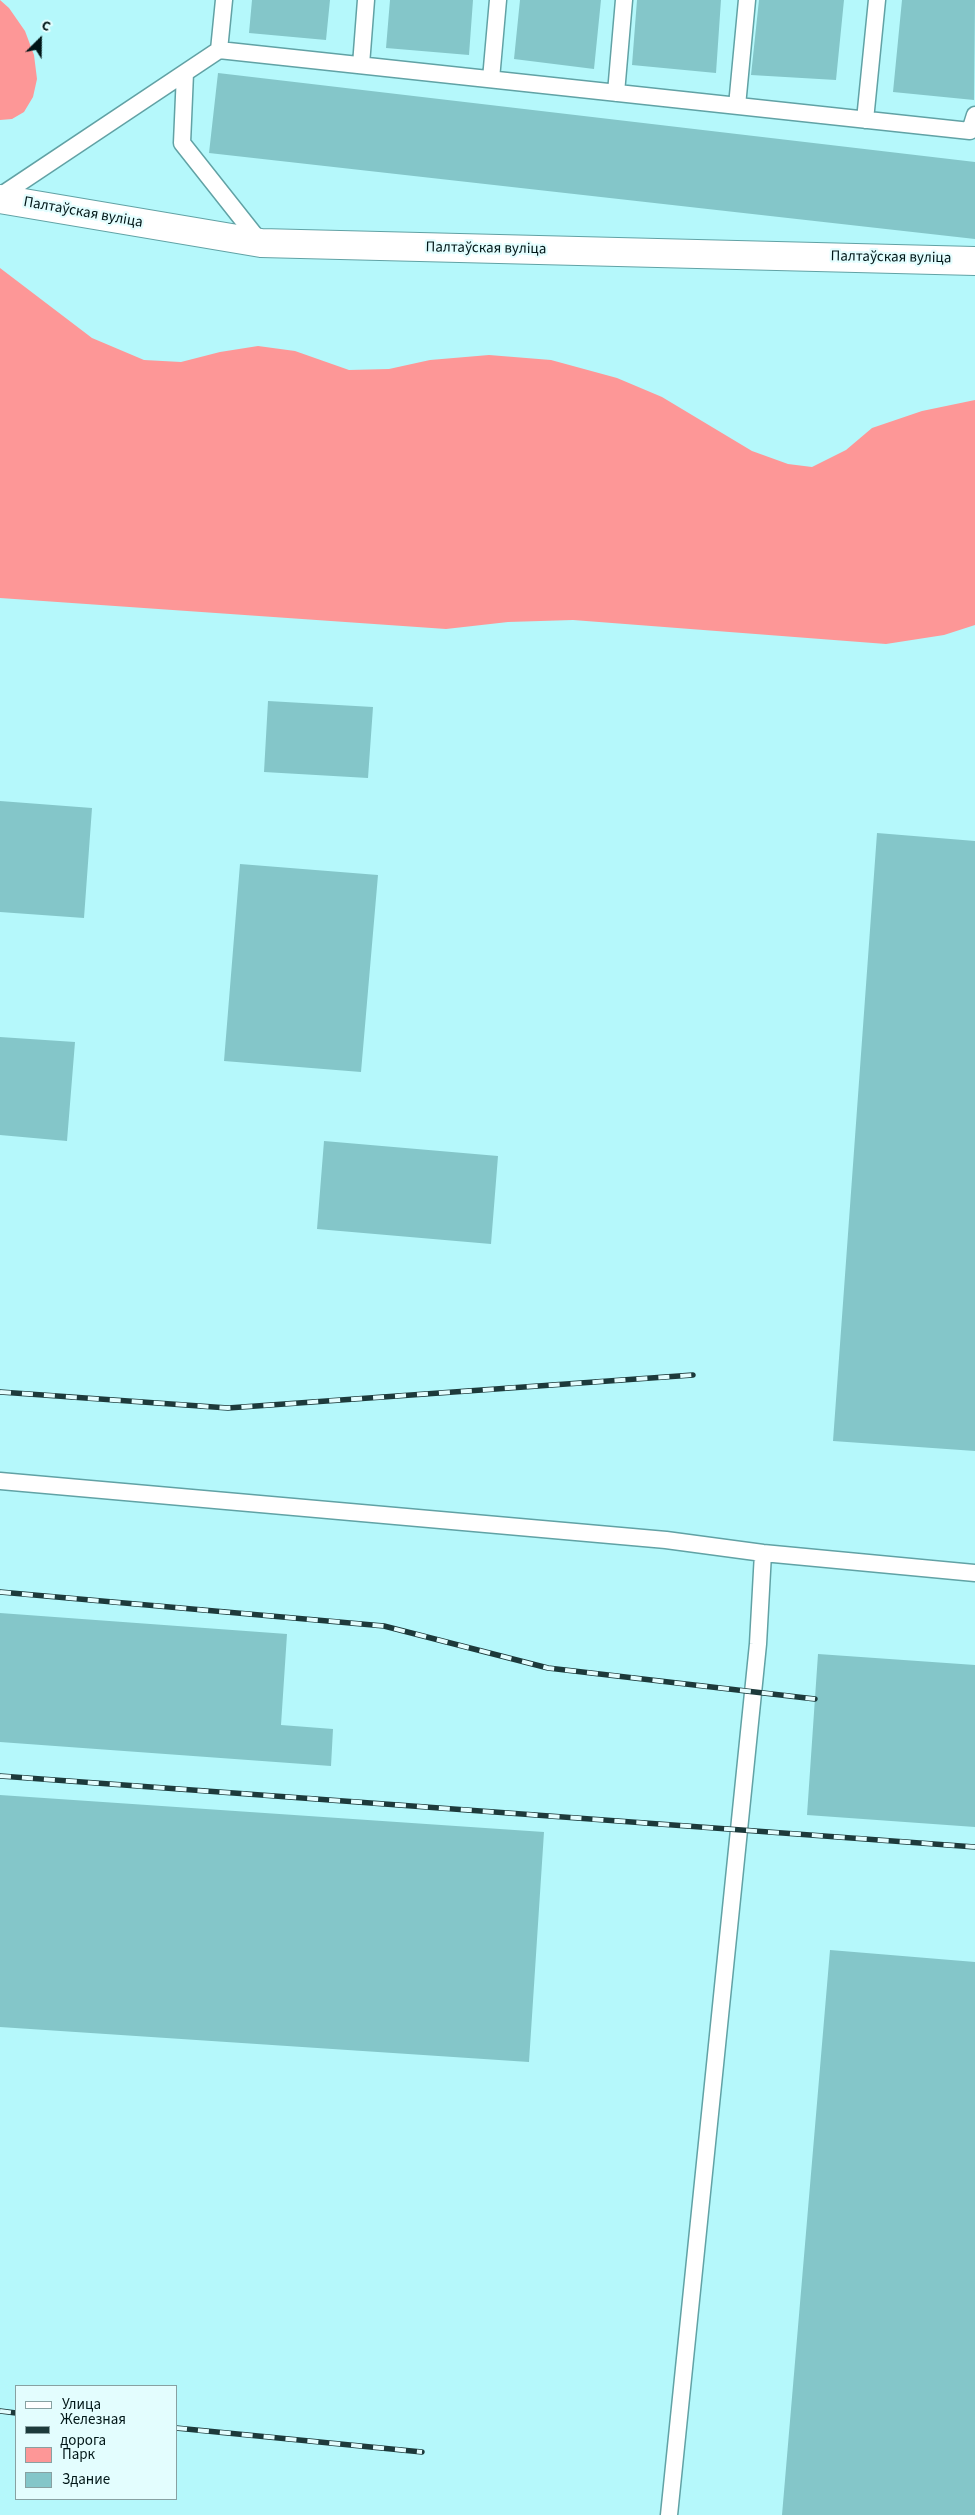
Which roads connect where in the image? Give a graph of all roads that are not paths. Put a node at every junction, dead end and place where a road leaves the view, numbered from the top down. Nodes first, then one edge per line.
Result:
1 (224, 0) edge
2 (366, 0) edge
3 (498, 0) edge
4 (624, 0) edge
5 (747, 0) edge
6 (877, 0) edge
7 (219, 50) junction
8 (361, 65) junction
9 (185, 72) junction
10 (491, 79) junction
11 (616, 93) junction
12 (737, 106) junction
13 (975, 115) edge
14 (865, 120) junction
15 (0, 197) edge
16 (261, 243) junction
17 (975, 260) edge
18 (0, 1481) edge
19 (763, 1553) junction
20 (975, 1573) edge
21 (669, 2515) edge

1 - 7 lane
2 - 8 lane
3 - 10 lane
4 - 11 lane
5 - 12 lane
6 - 14 lane
7 - 8 lane
7 - 9 lane
8 - 10 lane
9 - 15 lane
9 - 16 lane
10 - 11 lane
11 - 12 lane
12 - 14 lane
13 - 14 lane
15 - 16 street, Палтаўская вуліца
16 - 17 street, Палтаўская вуліца
18 - 19 lane
19 - 20 lane
19 - 21 lane

